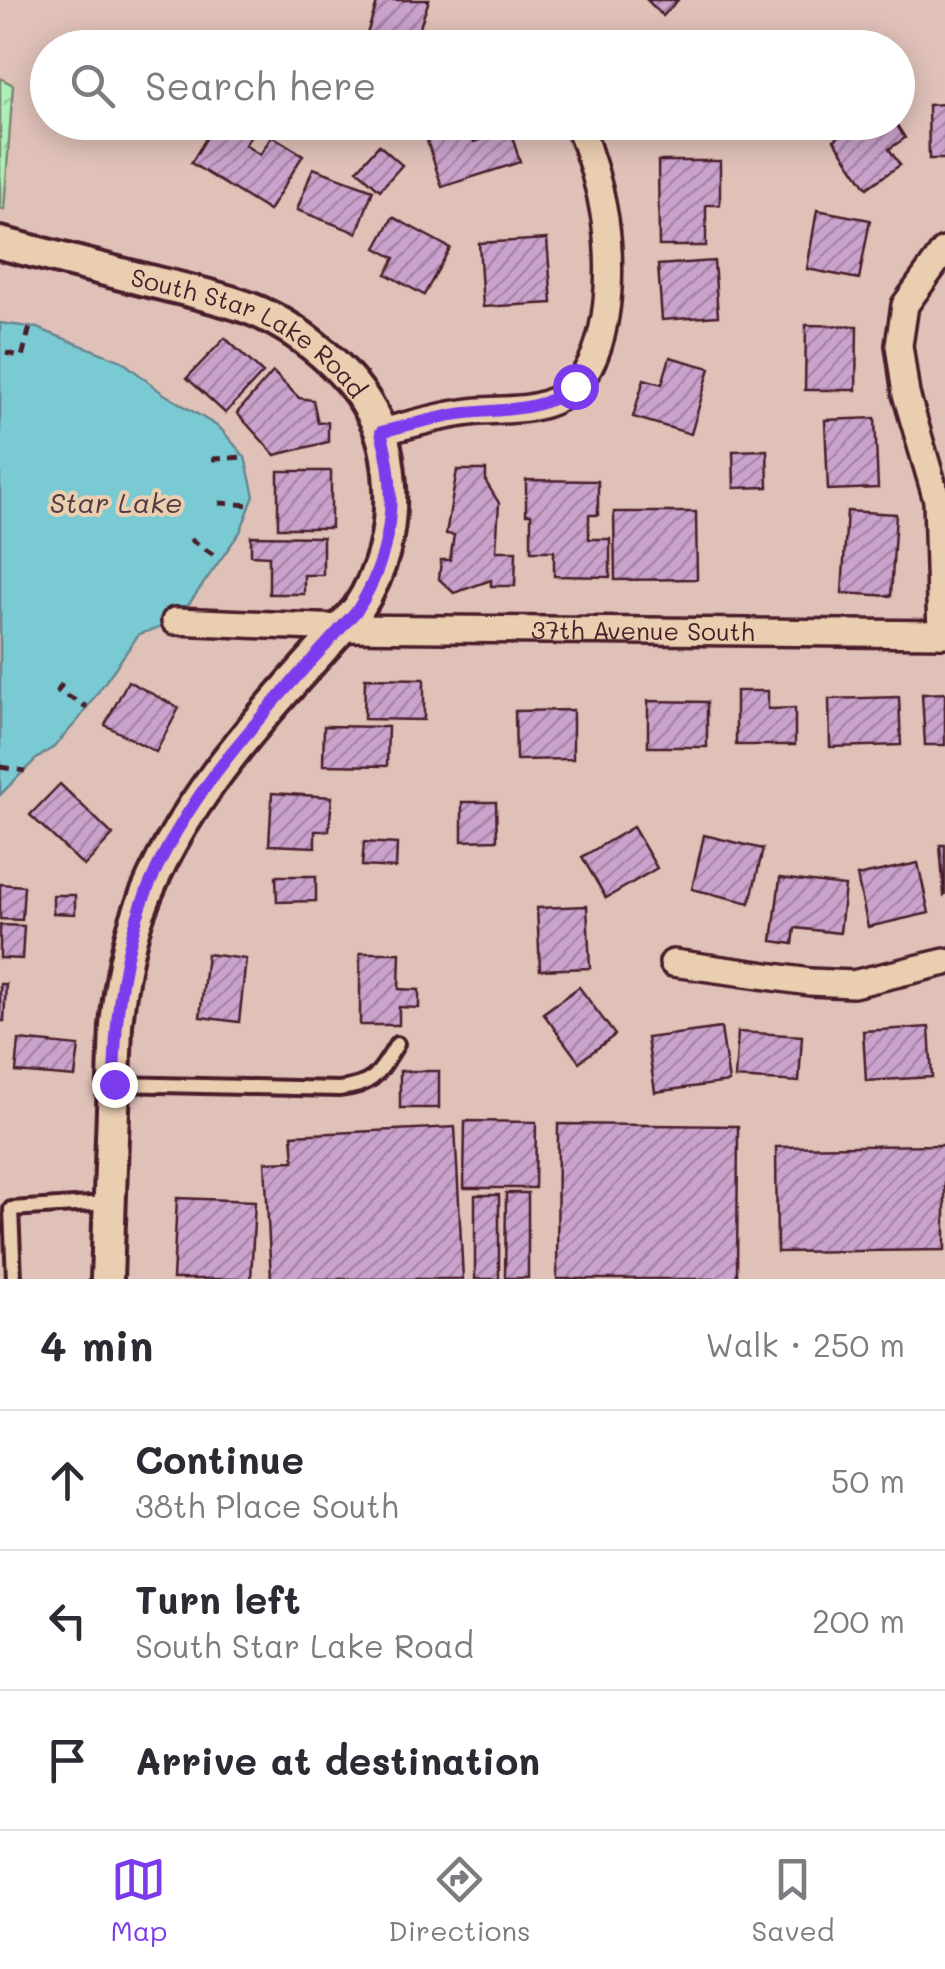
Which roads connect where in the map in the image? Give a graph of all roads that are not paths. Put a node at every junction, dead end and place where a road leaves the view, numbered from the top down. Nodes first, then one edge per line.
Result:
1 (583, 140) edge
2 (0, 242) edge
3 (944, 251) edge
4 (381, 432) junction
5 (174, 620) dead end
6 (341, 628) junction
7 (943, 634) edge
8 (945, 962) edge
9 (673, 963) dead end
10 (397, 1044) dead end
11 (114, 1084) junction
12 (110, 1203) junction
13 (14, 1279) edge
14 (107, 1279) edge

1 - 4 street
2 - 4 street, South Star Lake Road
3 - 7 street
4 - 6 street, South Star Lake Road
5 - 6 street, 37th Avenue South
6 - 7 street, 37th Avenue South
6 - 11 street, South Star Lake Road
8 - 9 street
10 - 11 lane
11 - 12 street, South Star Lake Road
12 - 13 lane
12 - 14 street, South Star Lake Road

